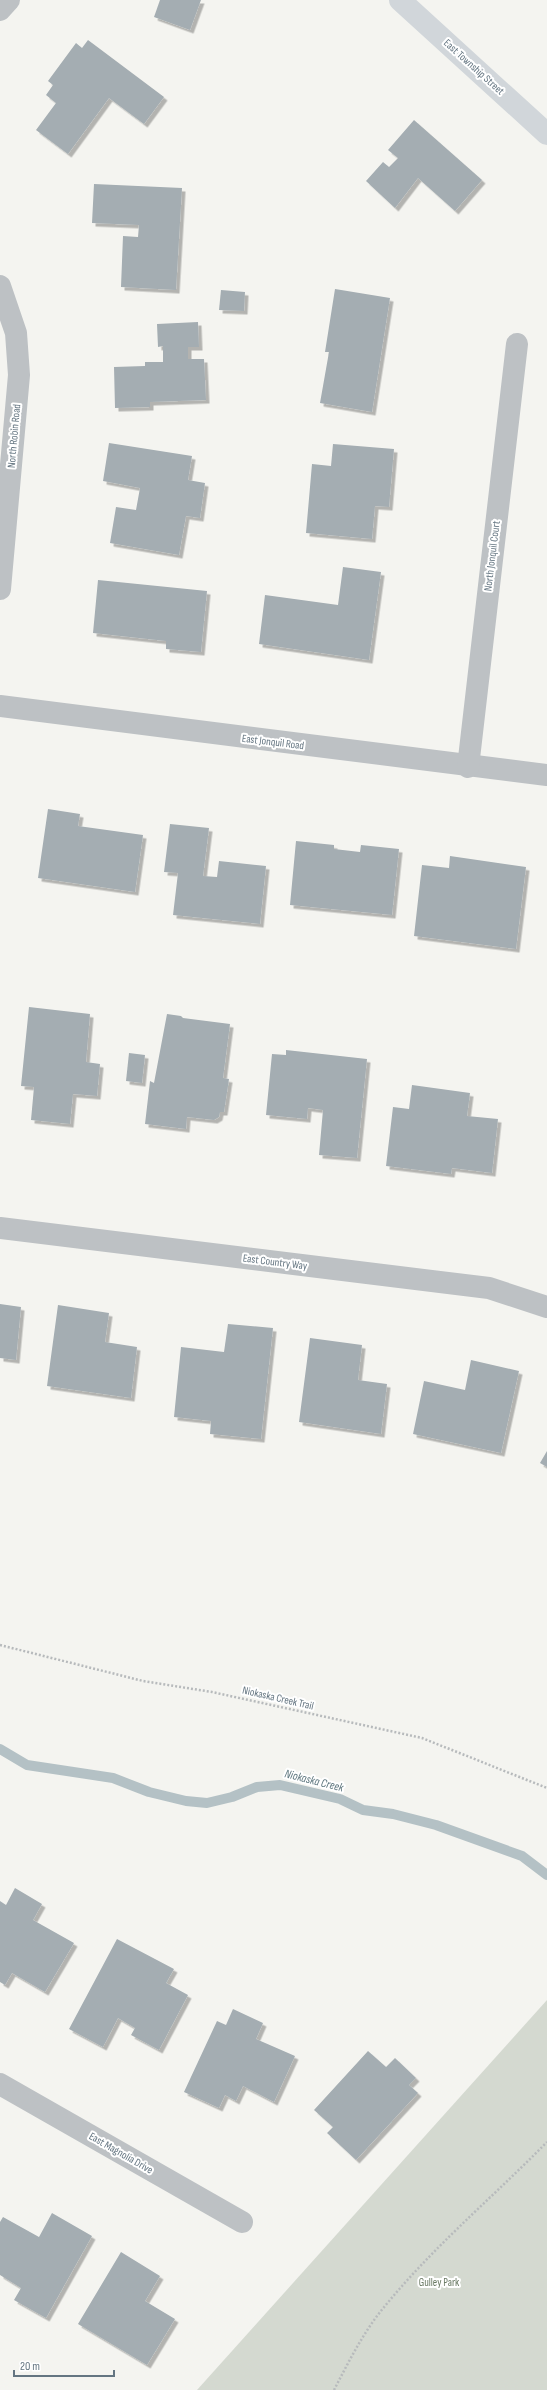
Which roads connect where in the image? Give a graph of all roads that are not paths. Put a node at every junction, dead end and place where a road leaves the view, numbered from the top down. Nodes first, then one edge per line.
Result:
1 (9, 0) edge
2 (400, 0) edge
3 (0, 10) edge
4 (547, 134) edge
5 (0, 286) edge
6 (517, 344) dead end
7 (0, 589) edge
8 (0, 706) edge
9 (468, 767) junction
10 (547, 775) edge
11 (0, 1228) edge
12 (547, 1307) edge
13 (0, 2084) edge
14 (242, 2222) dead end

1 - 3 street
2 - 4 street, East Township Street
5 - 7 street, North Robin Road
6 - 9 street, North Jonquil Court
8 - 9 street, East Jonquil Road
9 - 10 street, East Jonquil Road
11 - 12 street, East Country Way
13 - 14 street, East Magnolia Drive

